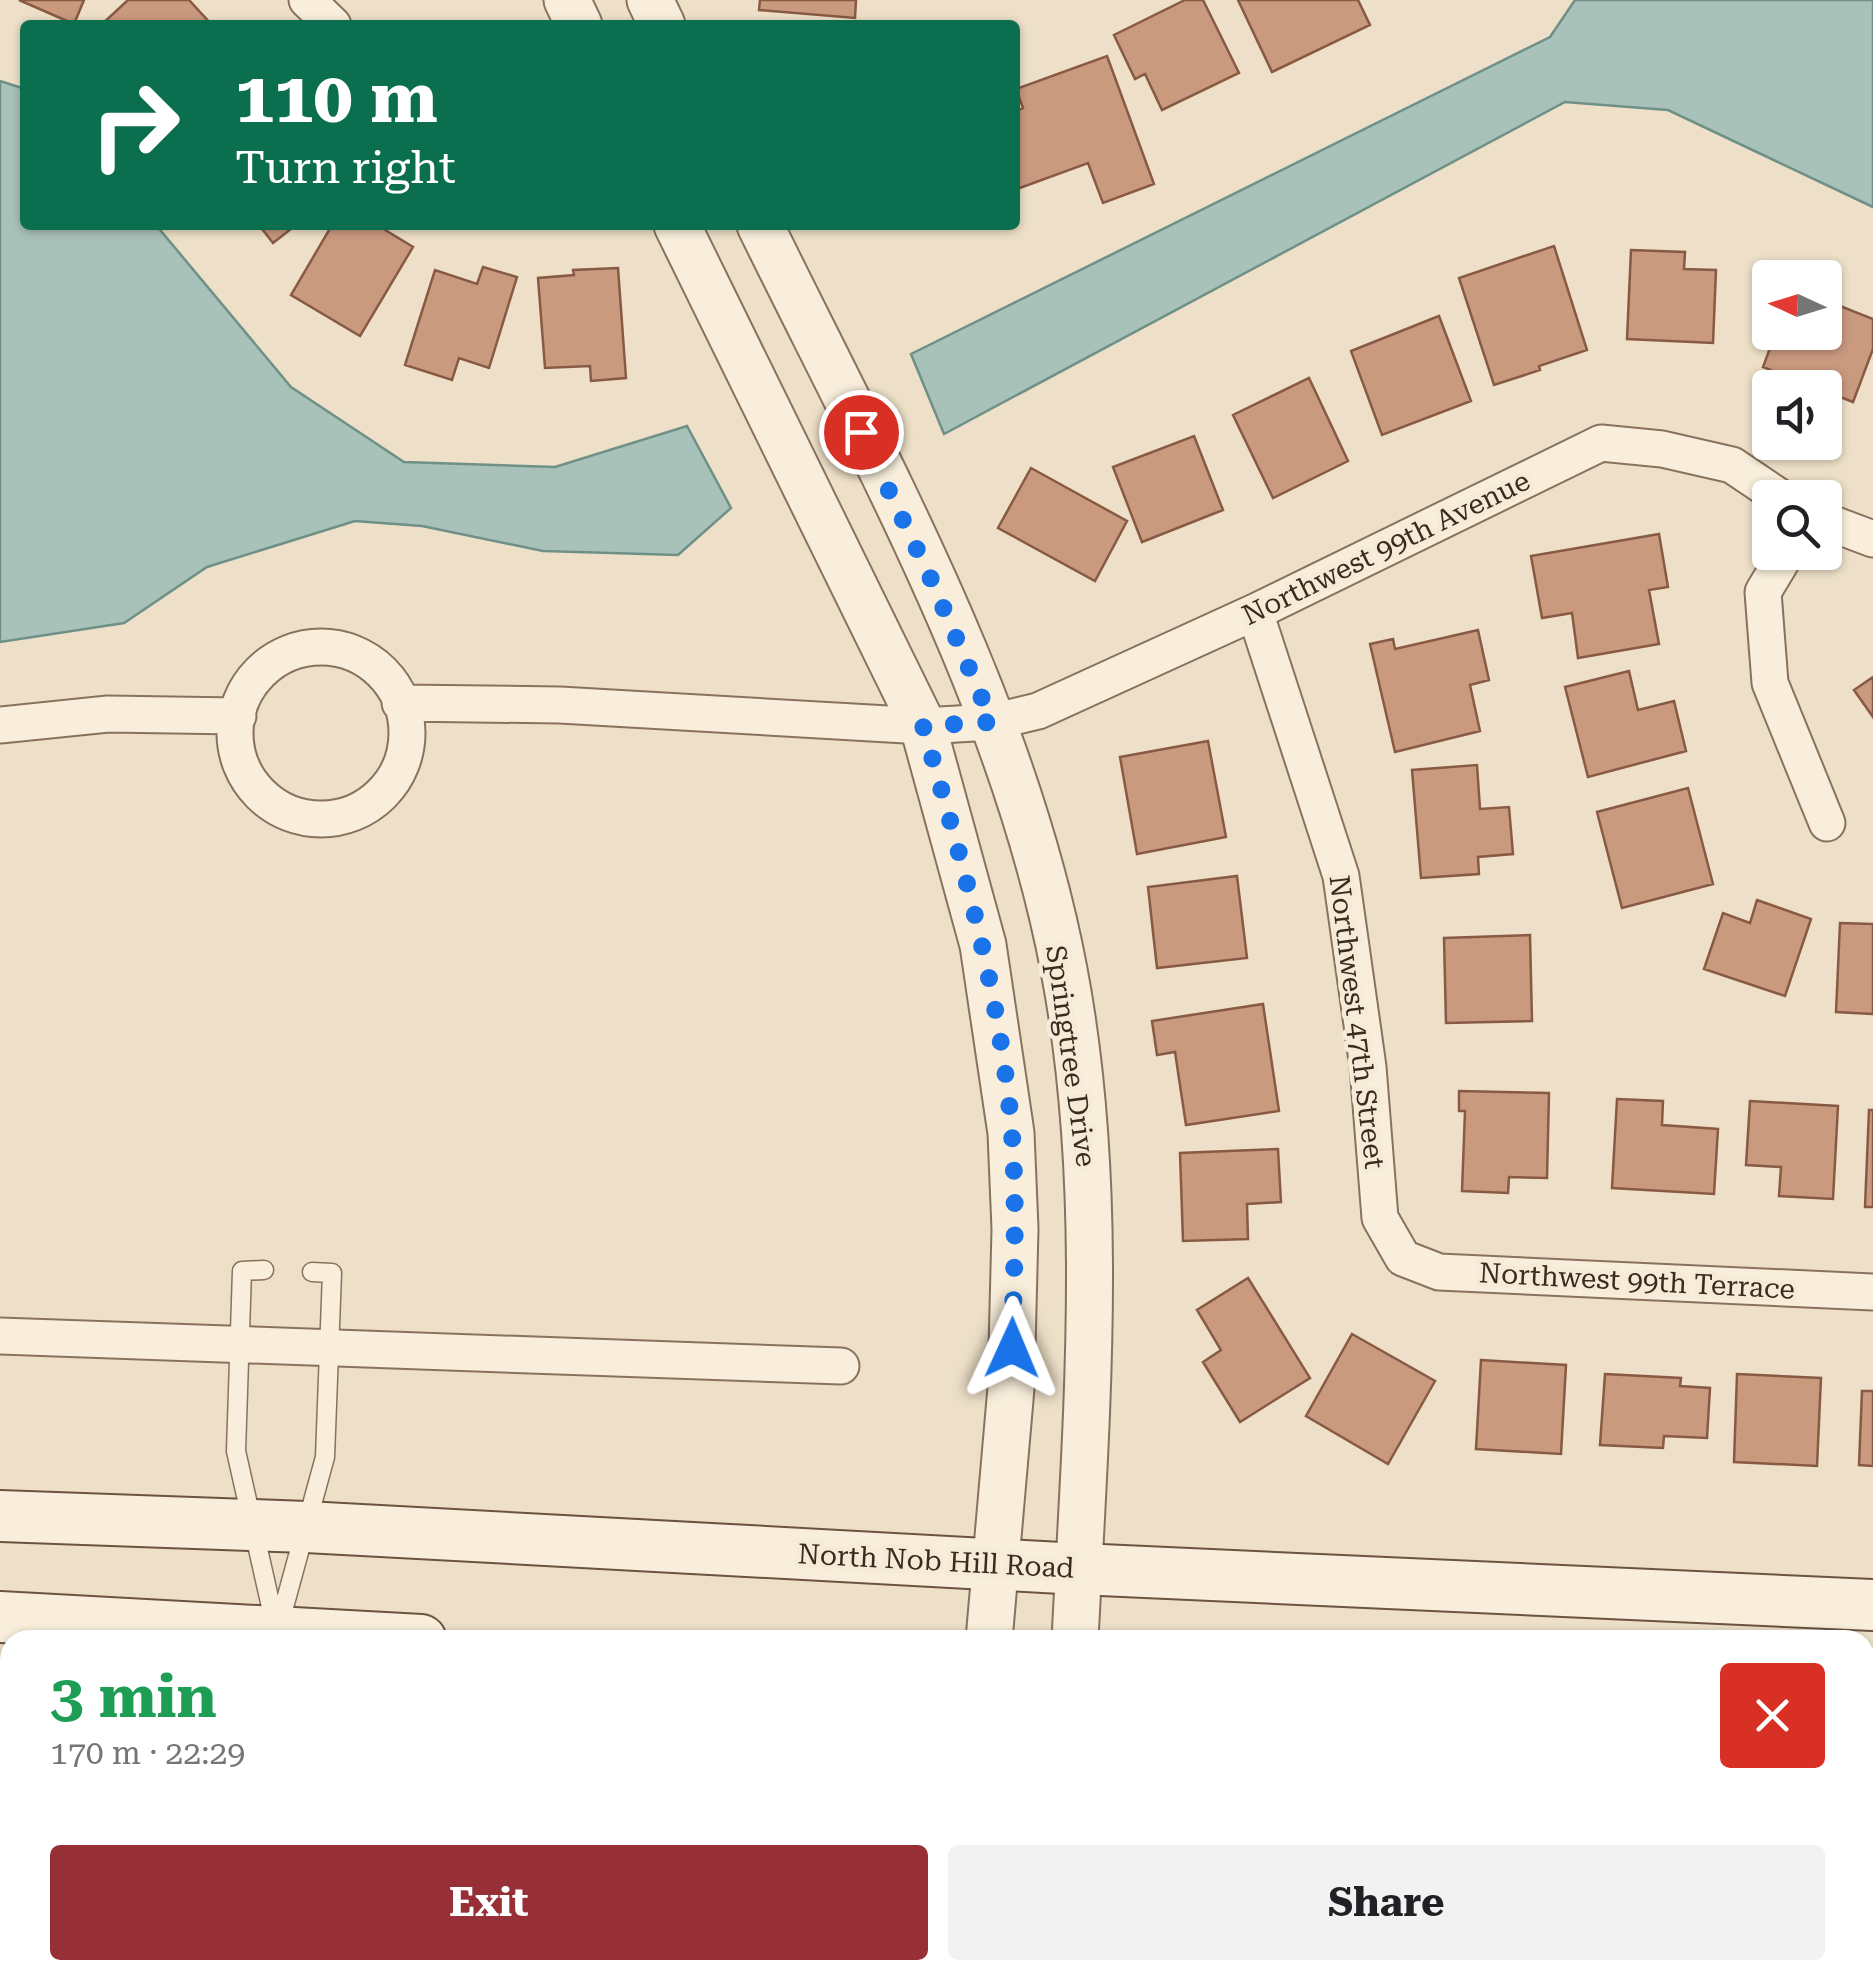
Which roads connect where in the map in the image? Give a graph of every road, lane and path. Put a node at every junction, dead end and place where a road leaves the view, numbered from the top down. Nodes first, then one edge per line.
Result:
1 (307, 0) edge
2 (329, 20) edge
3 (679, 230) edge
4 (762, 230) edge
5 (1755, 480) edge
6 (1842, 528) edge
7 (1873, 539) edge
8 (1776, 570) edge
9 (1255, 612) junction
10 (400, 702) junction
11 (238, 716) junction
12 (992, 722) junction
13 (0, 725) edge
14 (923, 726) junction
15 (1828, 823) dead end
16 (1403, 1258) joint
17 (264, 1270) dead end
18 (312, 1272) dead end
19 (1873, 1292) edge
20 (0, 1336) edge
21 (238, 1345) junction
22 (328, 1347) junction
23 (841, 1366) dead end
24 (0, 1516) edge
25 (253, 1526) junction
26 (306, 1527) junction
27 (995, 1562) junction
28 (1078, 1569) junction
29 (1873, 1605) edge
30 (0, 1617) edge
31 (212, 1630) edge
32 (276, 1630) edge
33 (278, 1630) edge
34 (991, 1630) edge
35 (1075, 1630) edge

1 - 2 street
3 - 14 street
4 - 12 street, Springtree Drive
5 - 9 street, Northwest 99th Avenue
6 - 7 street
8 - 15 street
9 - 12 street, Northwest 99th Avenue
9 - 16 street, Northwest 47th Street
10 - 11 street
10 - 11 street
10 - 14 street, Northwest 99th Avenue
11 - 13 street
12 - 14 street, Northwest 99th Avenue
12 - 28 street, Springtree Drive
14 - 27 street
16 - 19 street, Northwest 99th Terrace
17 - 21 lane
18 - 22 lane
20 - 21 street
21 - 22 street
21 - 25 lane
22 - 23 street
22 - 26 lane
24 - 25 main road, North Nob Hill Road
25 - 26 main road, North Nob Hill Road
25 - 32 lane
26 - 27 main road, North Nob Hill Road
26 - 33 lane
27 - 28 main road, North Nob Hill Road
27 - 34 street
28 - 29 main road, North Nob Hill Road
28 - 35 street, Springtree Drive
30 - 31 main road

